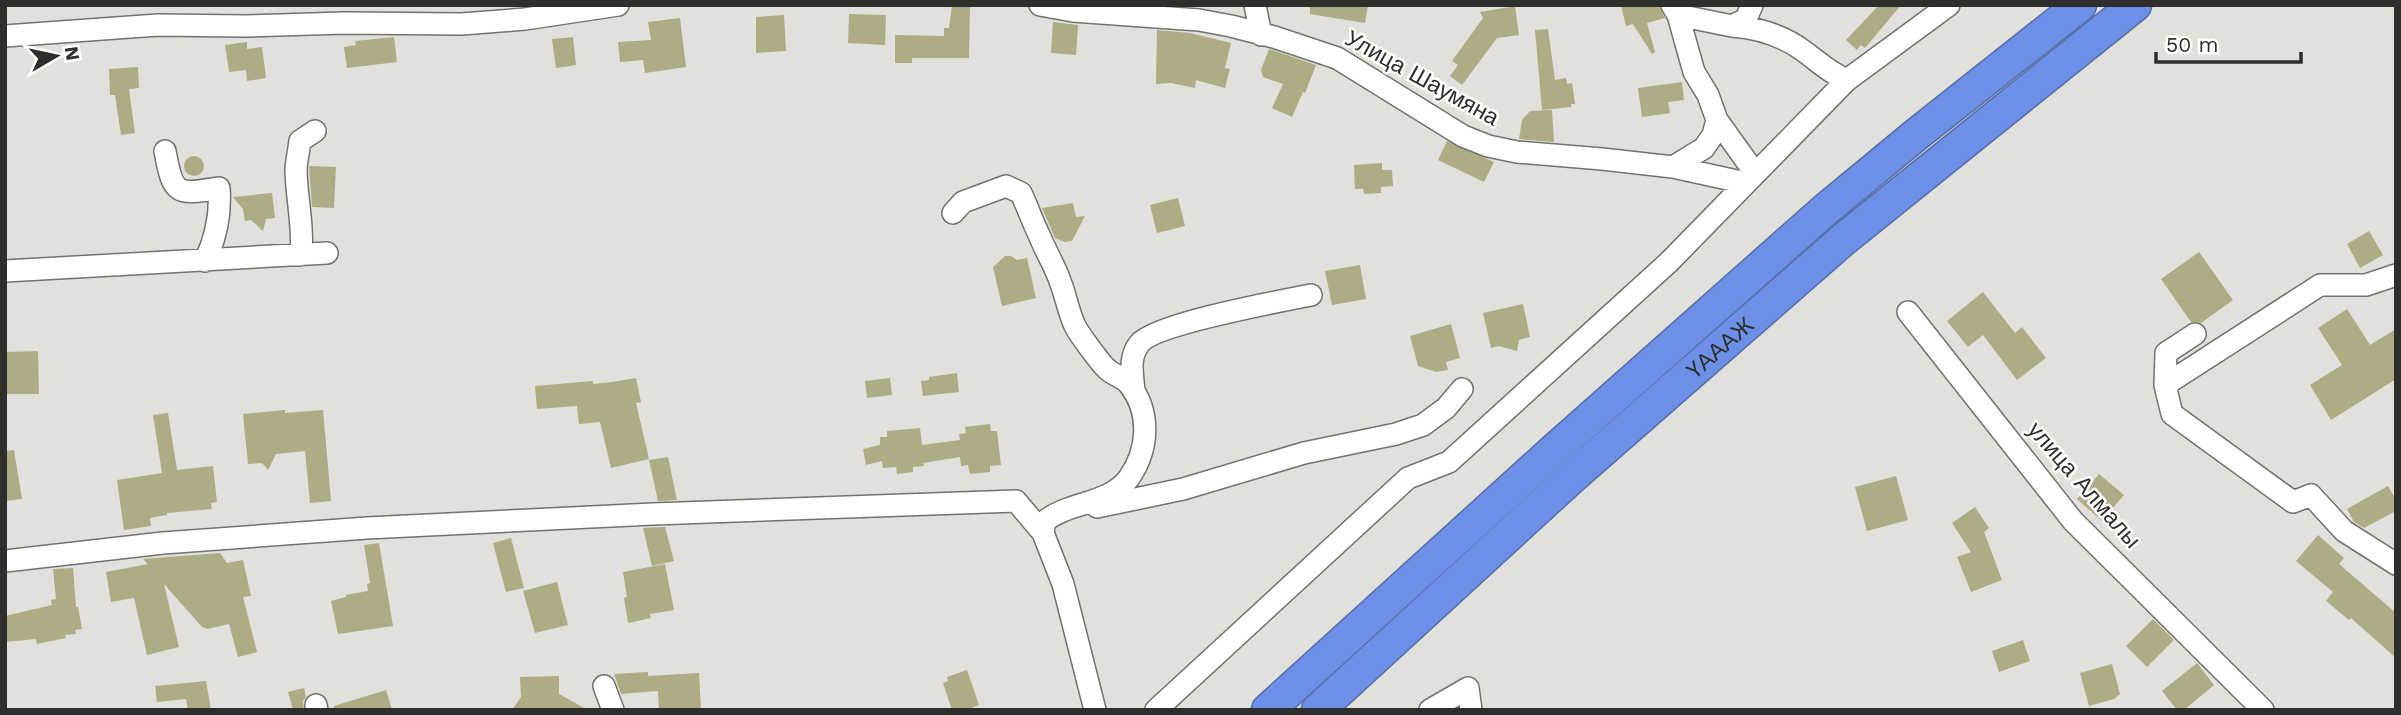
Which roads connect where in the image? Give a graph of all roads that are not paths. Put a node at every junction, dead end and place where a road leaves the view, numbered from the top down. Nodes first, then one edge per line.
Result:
1 (618, 5) edge
2 (1255, 5) edge
3 (1754, 5) edge
4 (1949, 5) edge
5 (2080, 5) edge
6 (2135, 5) edge
7 (1045, 6) edge
8 (1675, 10) edge
9 (496, 13) edge
10 (342, 14) edge
11 (156, 15) edge
12 (1732, 26) junction
13 (1261, 35) junction
14 (1778, 35) junction
15 (5, 36) edge
16 (1847, 80) junction
17 (1717, 120) junction
18 (315, 131) dead end
19 (165, 151) dead end
20 (1673, 167) junction
21 (1751, 178) junction
22 (953, 213) dead end
23 (327, 253) dead end
24 (301, 255) junction
25 (205, 261) junction
26 (5, 271) edge
27 (2396, 275) edge
28 (1311, 295) dead end
29 (1908, 312) dead end
30 (2195, 334) dead end
31 (2165, 385) junction
32 (1462, 389) dead end
33 (1134, 392) junction
34 (1074, 507) junction
35 (1043, 533) junction
36 (5, 561) edge
37 (2396, 564) edge
38 (604, 686) dead end
39 (613, 710) edge
40 (1095, 710) edge
41 (1156, 710) edge
42 (1268, 710) edge
43 (1318, 710) edge
44 (1430, 710) edge
45 (1472, 710) edge
46 (2263, 710) edge

1 - 9 street
2 - 13 street
3 - 12 street
3 - 14 street
4 - 16 street
5 - 42 highway, ҮАААЖ
6 - 43 highway, ҮАААЖ
7 - 13 street, Улица Шаумяна
8 - 12 street
8 - 17 street
9 - 10 street
10 - 11 street
11 - 15 street
12 - 14 street
13 - 20 street, Улица Шаумяна
14 - 16 street
16 - 21 street
17 - 20 street
17 - 21 street
18 - 24 street
19 - 25 street
20 - 21 street, Улица Шаумяна
21 - 41 street
22 - 33 street
23 - 24 street
24 - 25 street
25 - 26 street
27 - 31 street
28 - 33 street
29 - 46 street, улица Алмалы
30 - 31 street
31 - 37 street
32 - 34 street
33 - 34 street
34 - 35 street
35 - 36 street
35 - 40 street
38 - 39 street
44 - 45 street

